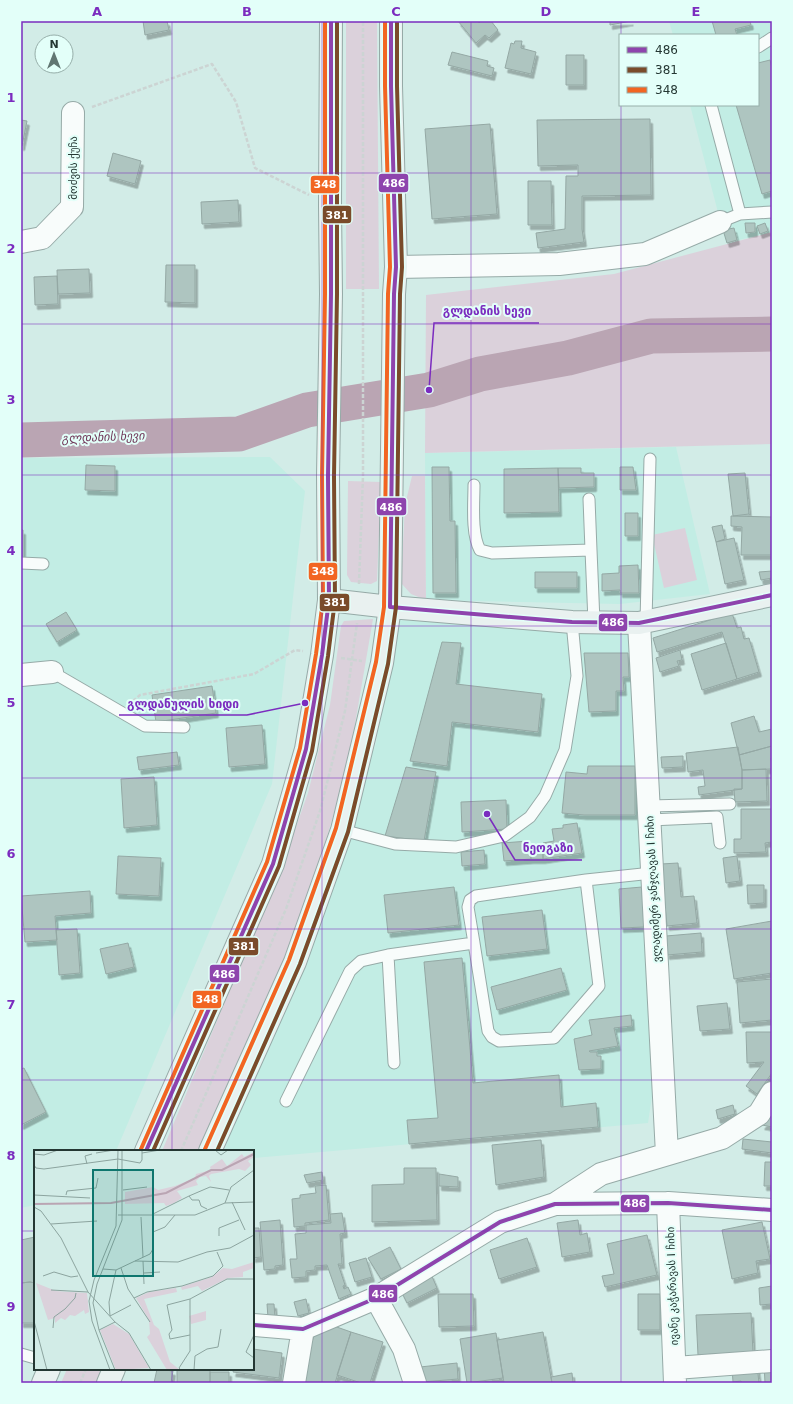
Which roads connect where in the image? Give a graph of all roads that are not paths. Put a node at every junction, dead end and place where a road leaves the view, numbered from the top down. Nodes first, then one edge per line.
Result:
1 (331, 21) edge
2 (391, 21) edge
3 (772, 38) edge
4 (759, 46) edge
5 (711, 106) edge
6 (73, 113) road end
7 (772, 212) edge
8 (740, 214) junction
9 (720, 222) joint
10 (21, 242) edge
11 (396, 267) junction
12 (650, 459) dead end
13 (474, 485) dead end
14 (589, 499) dead end
15 (591, 550) junction
16 (21, 563) edge
17 (42, 564) dead end
18 (772, 595) edge
19 (329, 600) junction
20 (390, 607) junction
21 (572, 622) junction
22 (594, 622) junction
23 (643, 623) junction
24 (52, 672) joint
25 (21, 674) edge
26 (184, 727) dead end
27 (730, 804) dead end
28 (649, 813) junction
29 (342, 830) junction
30 (720, 843) dead end
31 (652, 873) junction
32 (586, 880) junction
33 (474, 942) junction
34 (388, 955) junction
35 (394, 1063) dead end
36 (772, 1093) edge
37 (286, 1101) dead end
38 (146, 1150) edge
39 (210, 1150) edge
40 (667, 1154) junction
41 (668, 1203) junction
42 (555, 1204) junction
43 (772, 1210) edge
44 (376, 1298) junction
45 (254, 1325) edge
46 (303, 1329) junction
47 (21, 1354) edge
48 (34, 1358) edge
49 (772, 1361) edge
50 (49, 1370) edge
51 (114, 1370) edge
52 (675, 1375) edge
53 (43, 1383) edge
54 (108, 1383) edge
55 (294, 1383) edge
56 (415, 1383) edge

1 - 19 main road
2 - 11 main road
3 - 4 lane
5 - 8 lane
6 - 10 street, მოძვის ქუჩა
7 - 8 lane
8 - 9 lane
9 - 11 street
11 - 20 main road
12 - 23 lane
13 - 15 lane
14 - 15 lane
15 - 22 lane
16 - 17 lane
18 - 23 main road
19 - 20 main road
19 - 38 main road
20 - 21 main road
20 - 29 main road
21 - 22 main road
21 - 29 lane
22 - 23 main road
23 - 28 street, ვლადიმერ ჯანჯღავას I ჩიხი
24 - 25 street
24 - 26 lane
27 - 28 lane
28 - 30 lane
28 - 31 street, ვლადიმერ ჯანჯღავას I ჩიხი
29 - 39 main road
31 - 32 lane
31 - 40 street, ვლადიმერ ჯანჯღავას I ჩიხი
32 - 33 lane
32 - 33 lane
33 - 34 lane
34 - 35 lane
34 - 37 lane
36 - 40 street
40 - 42 street
41 - 42 street
41 - 43 street
41 - 52 street, ივანე კაჭარავას I ჩიხი
42 - 44 street
44 - 46 street
44 - 56 street
45 - 46 street
46 - 55 street
47 - 48 lane
49 - 52 street, ივანე კაჭარავას I ჩიხი
50 - 53 main road
51 - 54 main road

